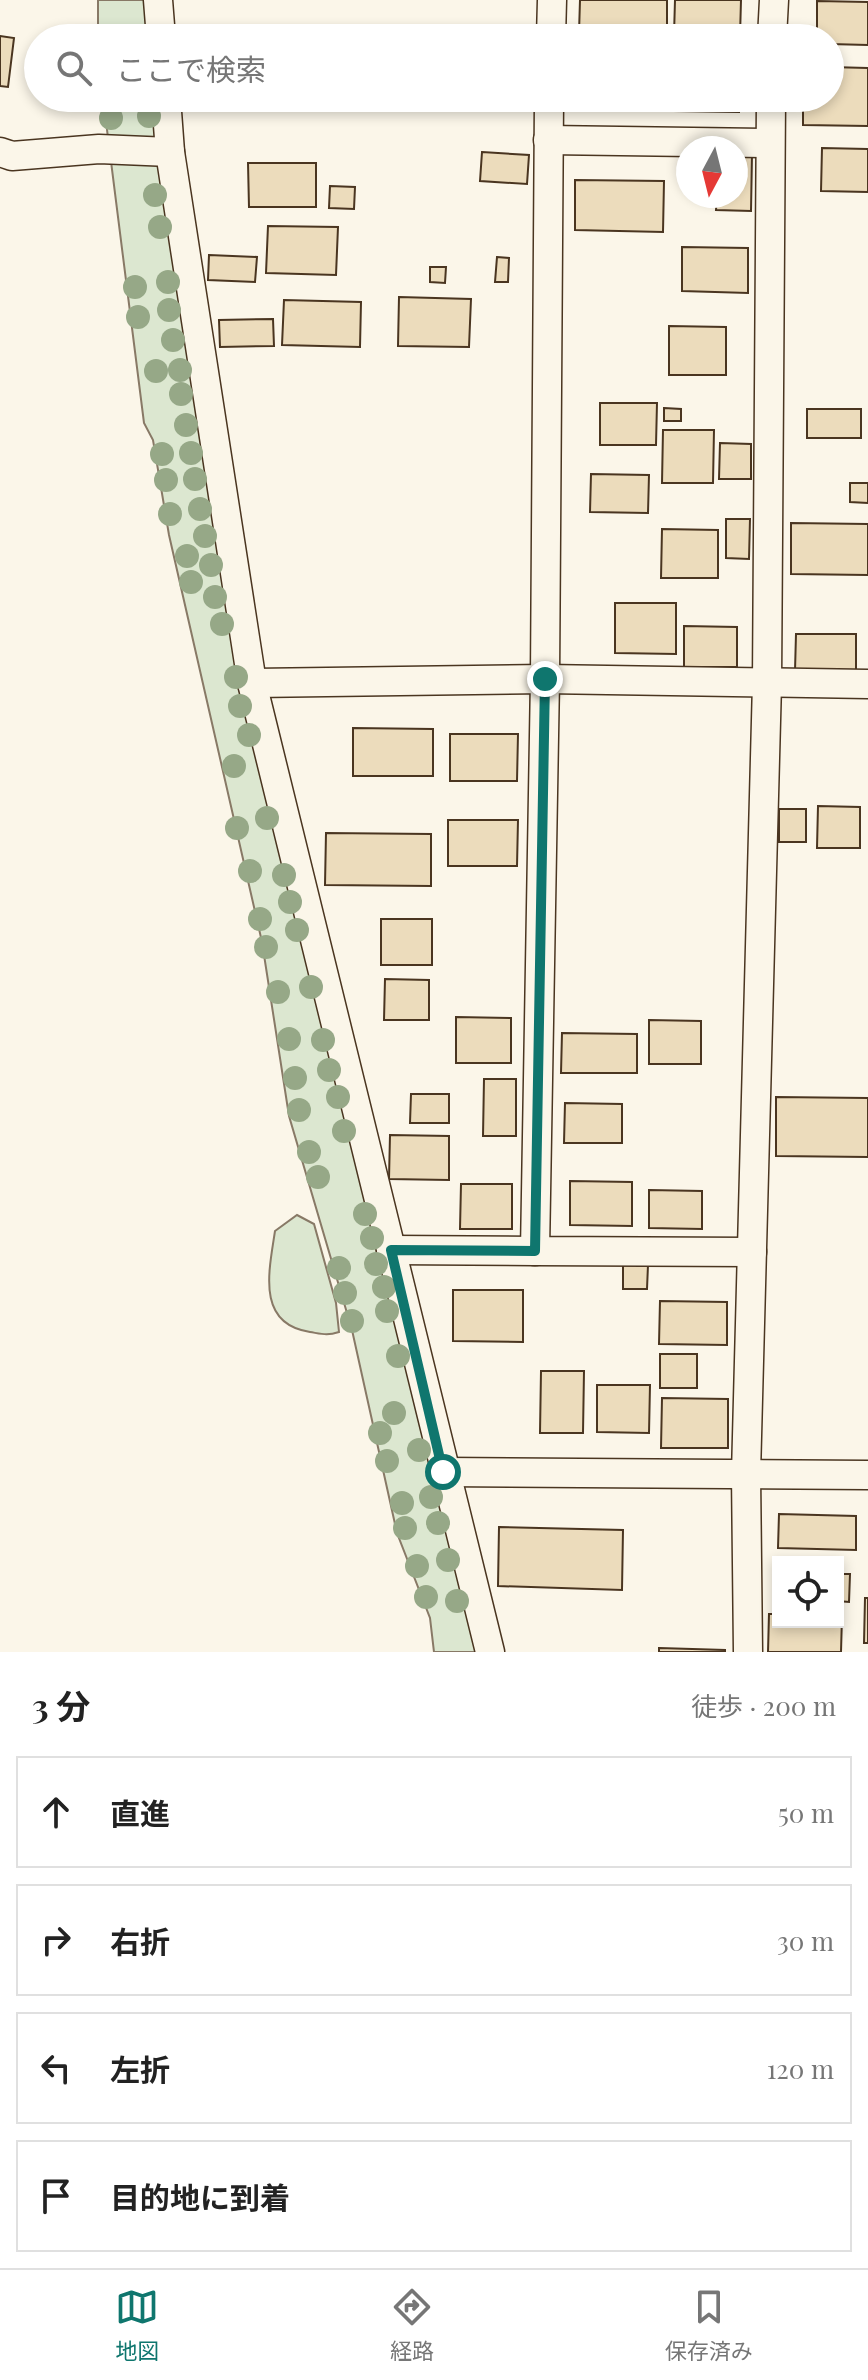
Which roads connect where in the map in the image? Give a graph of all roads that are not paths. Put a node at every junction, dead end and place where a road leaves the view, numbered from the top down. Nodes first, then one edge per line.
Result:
1 (158, 0) edge
2 (552, 0) edge
3 (774, 0) edge
4 (160, 24) edge
5 (551, 24) edge
6 (773, 24) edge
7 (167, 112) edge
8 (549, 112) edge
9 (770, 112) edge
10 (548, 140) junction
11 (769, 143) junction
12 (0, 152) edge
13 (170, 152) junction
14 (545, 679) junction
15 (252, 683) junction
16 (767, 683) junction
17 (868, 684) edge
18 (391, 1250) junction
19 (535, 1251) junction
20 (752, 1252) junction
21 (443, 1472) junction
22 (746, 1474) junction
23 (868, 1475) edge
24 (490, 1652) edge
25 (748, 1652) edge

1 - 4 street
2 - 5 street
3 - 6 street
7 - 13 street
8 - 10 street
9 - 11 street
10 - 11 street
10 - 14 street
11 - 16 street
12 - 13 street
13 - 15 street
14 - 15 street
14 - 16 street
14 - 19 street
15 - 18 street
16 - 17 street
16 - 20 street
18 - 19 street
18 - 21 street
19 - 20 street
20 - 22 street
21 - 22 street
21 - 24 street
22 - 23 street
22 - 25 street

